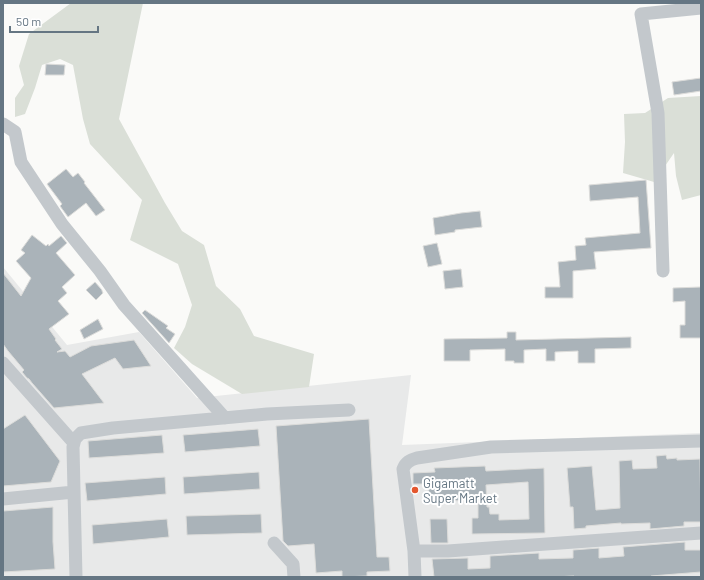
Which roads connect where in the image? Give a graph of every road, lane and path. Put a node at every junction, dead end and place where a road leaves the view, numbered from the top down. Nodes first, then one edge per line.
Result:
1 (701, 8) edge
2 (641, 9) edge
3 (3, 124) edge
4 (663, 271) dead end
5 (3, 363) edge
6 (348, 410) dead end
7 (225, 418) junction
8 (701, 441) edge
9 (74, 443) junction
10 (74, 492) junction
11 (3, 500) edge
12 (701, 533) edge
13 (274, 543) dead end
14 (414, 551) junction
15 (76, 577) edge
16 (294, 577) edge
17 (415, 577) edge

1 - 2 street
2 - 4 street
3 - 7 street
5 - 9 street
6 - 7 street
7 - 9 street
8 - 14 street
9 - 10 street
10 - 11 street
10 - 15 street
12 - 14 street
13 - 16 street
14 - 17 street

